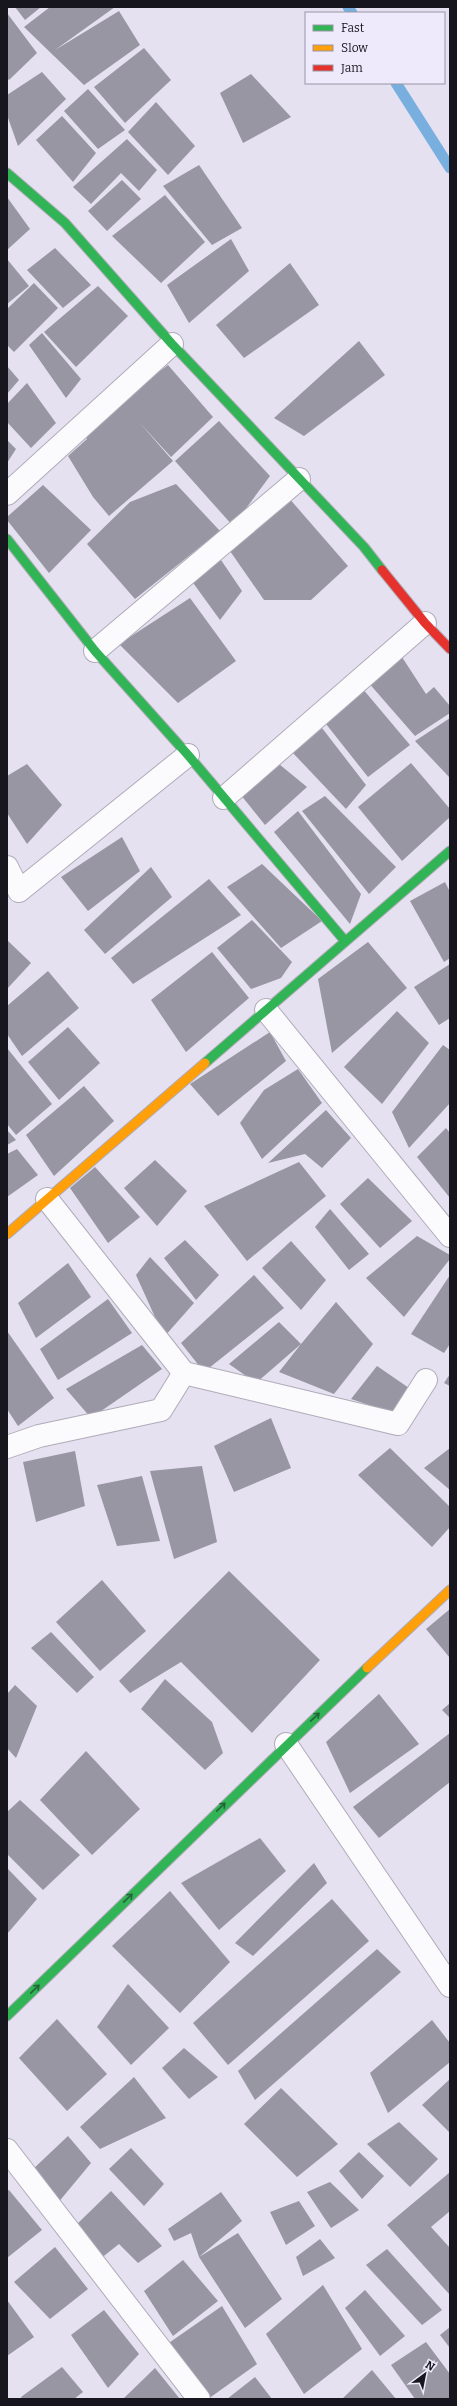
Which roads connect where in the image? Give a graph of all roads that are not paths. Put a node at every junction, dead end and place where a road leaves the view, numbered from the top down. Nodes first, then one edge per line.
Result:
1 (7, 173) edge
2 (172, 344) junction
3 (299, 479) junction
4 (7, 494) edge
5 (7, 539) edge
6 (425, 623) junction
7 (450, 649) edge
8 (95, 651) junction
9 (188, 755) junction
10 (224, 798) junction
11 (450, 851) edge
12 (7, 867) edge
13 (345, 942) junction
14 (266, 1010) junction
15 (48, 1199) junction
16 (7, 1234) edge
17 (450, 1236) edge
18 (184, 1373) junction
19 (426, 1380) dead end
20 (7, 1447) edge
21 (450, 1590) edge
22 (286, 1744) junction
23 (450, 1986) edge
24 (7, 2016) edge
25 (7, 2150) edge
26 (199, 2399) edge

1 - 2 street
2 - 3 street
2 - 4 street
3 - 6 street
3 - 8 street
5 - 8 street
6 - 7 street
6 - 10 street
8 - 9 street
9 - 10 street
9 - 12 street
10 - 13 street
11 - 13 street
13 - 14 street
14 - 15 street
14 - 17 street
15 - 16 street
15 - 18 street
18 - 19 street
18 - 20 street
22 -> 21 street
22 - 23 street
24 -> 22 street
25 - 26 street

